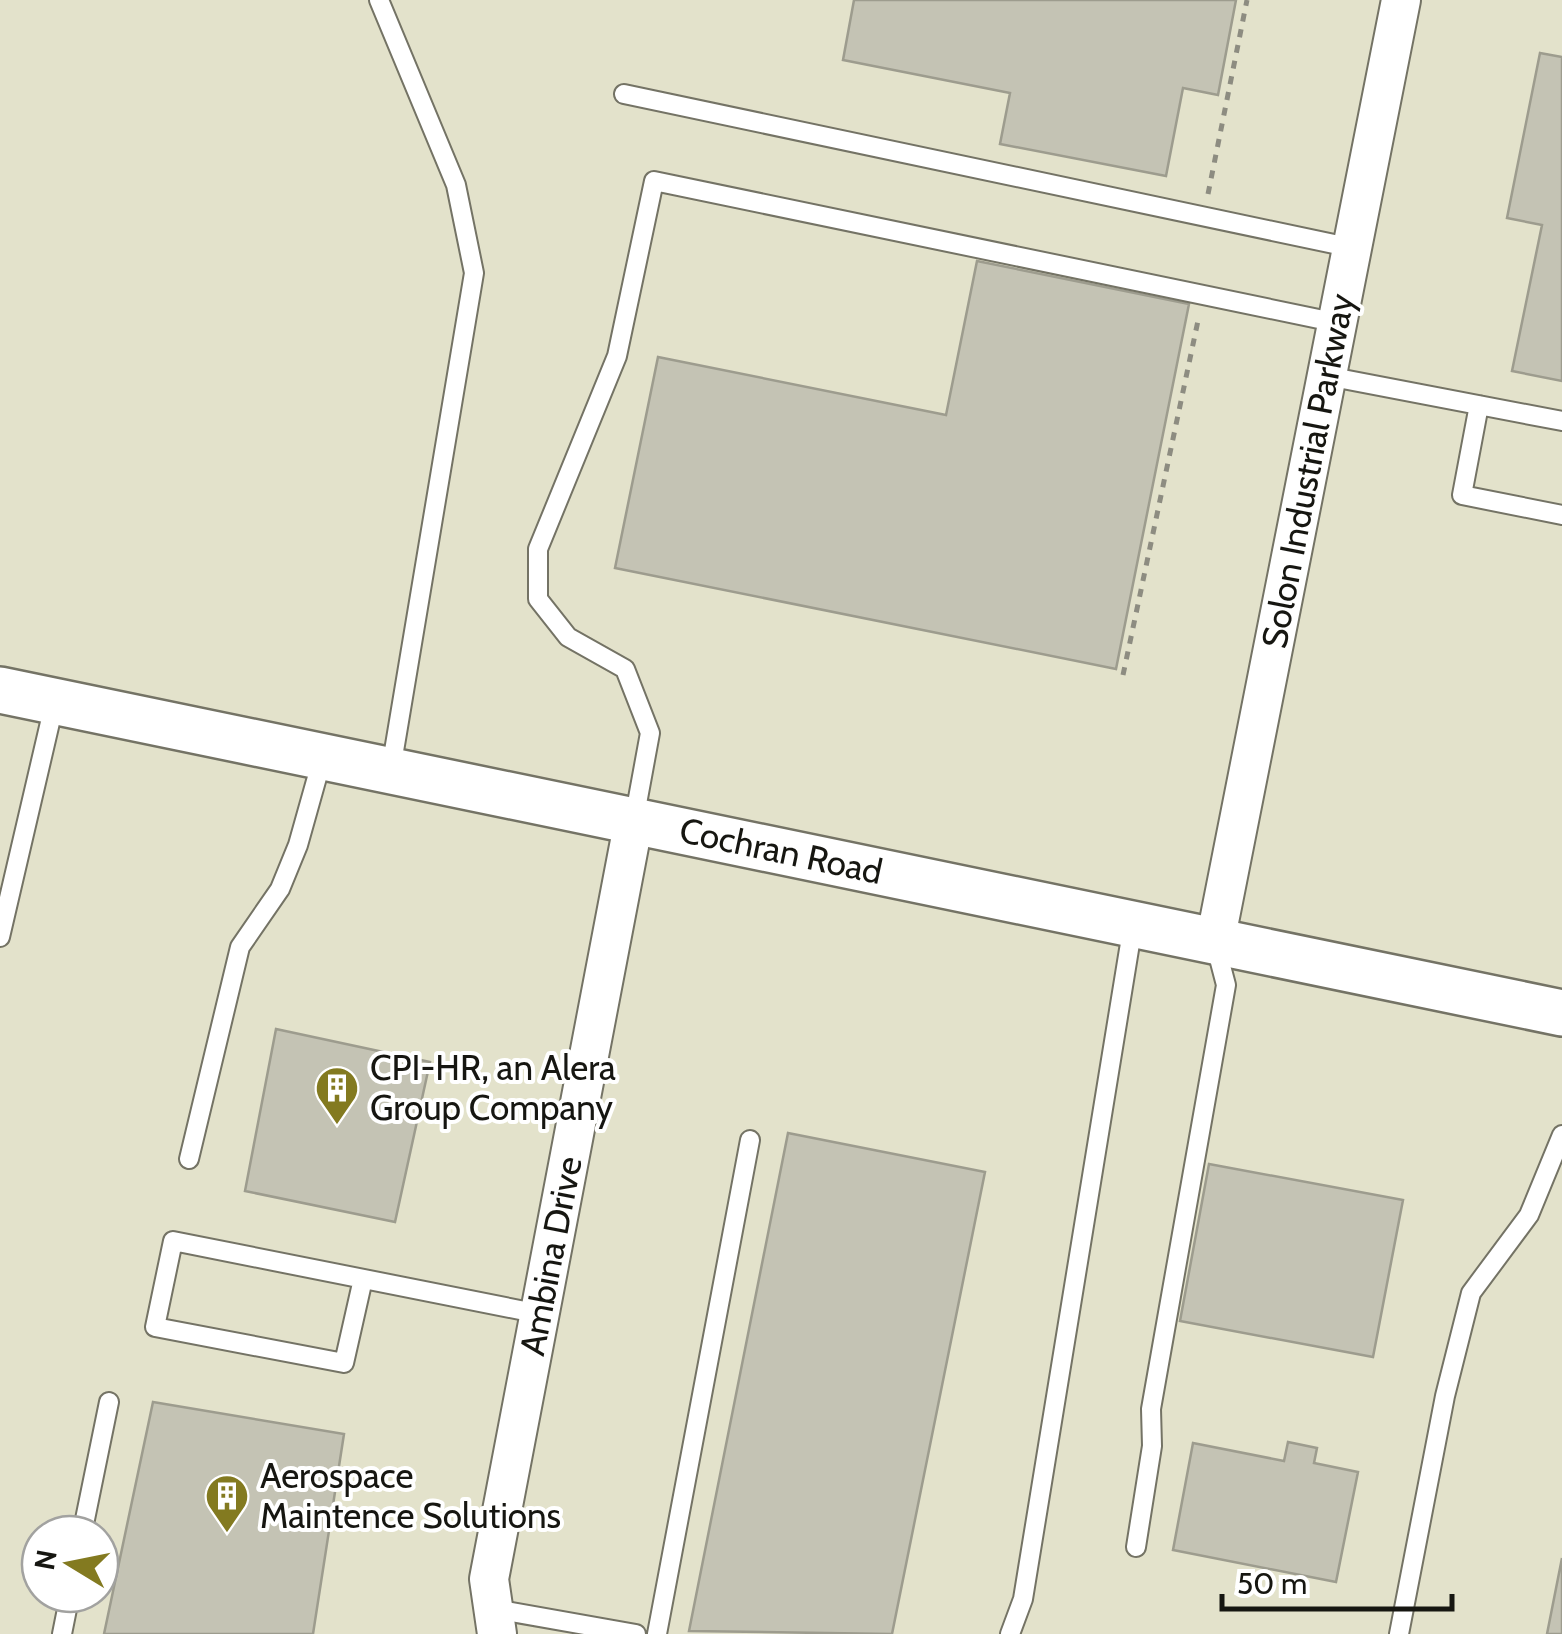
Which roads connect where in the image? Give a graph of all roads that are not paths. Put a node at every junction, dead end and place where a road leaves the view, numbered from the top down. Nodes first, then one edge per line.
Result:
1 (379, 0) edge
2 (1402, 0) edge
3 (624, 94) dead end
4 (1352, 248) junction
5 (1338, 324) junction
6 (1327, 376) junction
7 (1479, 405) junction
8 (1562, 421) edge
9 (1562, 516) edge
10 (0, 690) edge
11 (55, 701) junction
12 (323, 756) junction
13 (391, 770) junction
14 (634, 820) junction
15 (1134, 925) junction
16 (0, 938) edge
17 (1215, 942) junction
18 (1562, 1014) edge
19 (1562, 1135) edge
20 (750, 1140) dead end
21 (189, 1159) dead end
22 (364, 1279) junction
23 (540, 1314) junction
24 (109, 1402) dead end
25 (86, 1514) edge
26 (1136, 1547) dead end
27 (495, 1622) edge
28 (636, 1634) edge
29 (657, 1634) edge
30 (1010, 1634) edge
31 (1399, 1634) edge

1 - 13 lane
2 - 4 street, Solon Industrial Parkway
3 - 4 lane
4 - 5 street, Solon Industrial Parkway
5 - 6 street, Solon Industrial Parkway
5 - 14 lane
6 - 7 lane
6 - 17 street, Solon Industrial Parkway
7 - 8 lane
7 - 9 lane
10 - 11 street, Cochran Road
11 - 12 street, Cochran Road
11 - 16 lane
12 - 13 street, Cochran Road
12 - 21 lane
13 - 14 street, Cochran Road
14 - 15 street, Cochran Road
14 - 23 street, Ambina Drive
15 - 17 street, Cochran Road
15 - 30 lane
17 - 18 street, Cochran Road
17 - 26 lane
19 - 31 lane
20 - 29 lane
22 - 22 lane
22 - 23 lane
23 - 27 street, Ambina Drive
24 - 25 lane
27 - 28 lane

